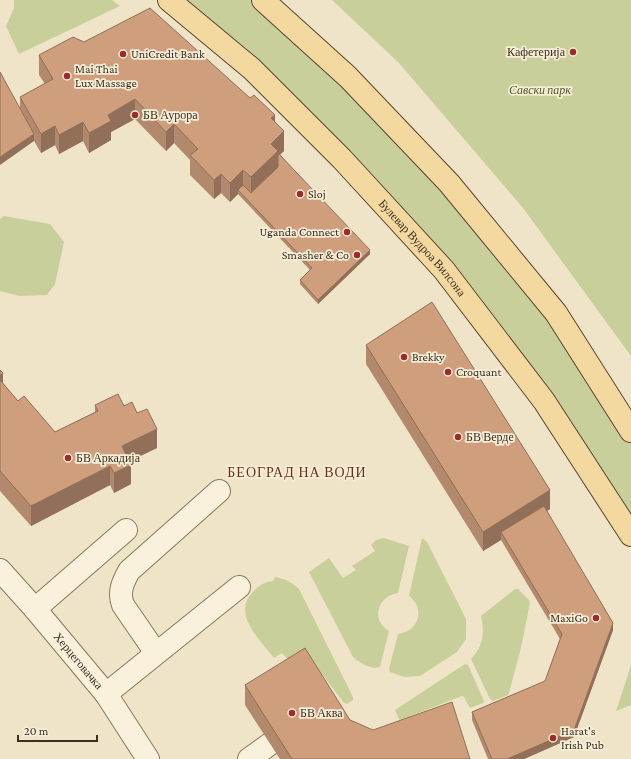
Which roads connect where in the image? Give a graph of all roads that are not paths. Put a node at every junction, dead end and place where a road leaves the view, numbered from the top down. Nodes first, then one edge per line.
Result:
1 (169, 0) edge
2 (263, 0) edge
3 (631, 431) edge
4 (220, 491) dead end
5 (126, 530) dead end
6 (631, 535) edge
7 (0, 570) edge
8 (239, 587) dead end
9 (35, 609) junction
10 (156, 653) junction
11 (106, 694) junction
12 (270, 744) edge
13 (148, 759) edge
14 (249, 759) edge

1 - 6 main road, Булевар Вудроа Вилсона
2 - 3 main road
4 - 10 street
5 - 9 street
7 - 9 street, Херцеговачка
8 - 10 street
9 - 11 street, Херцеговачка
10 - 11 street
11 - 13 street, Херцеговачка
12 - 14 street

